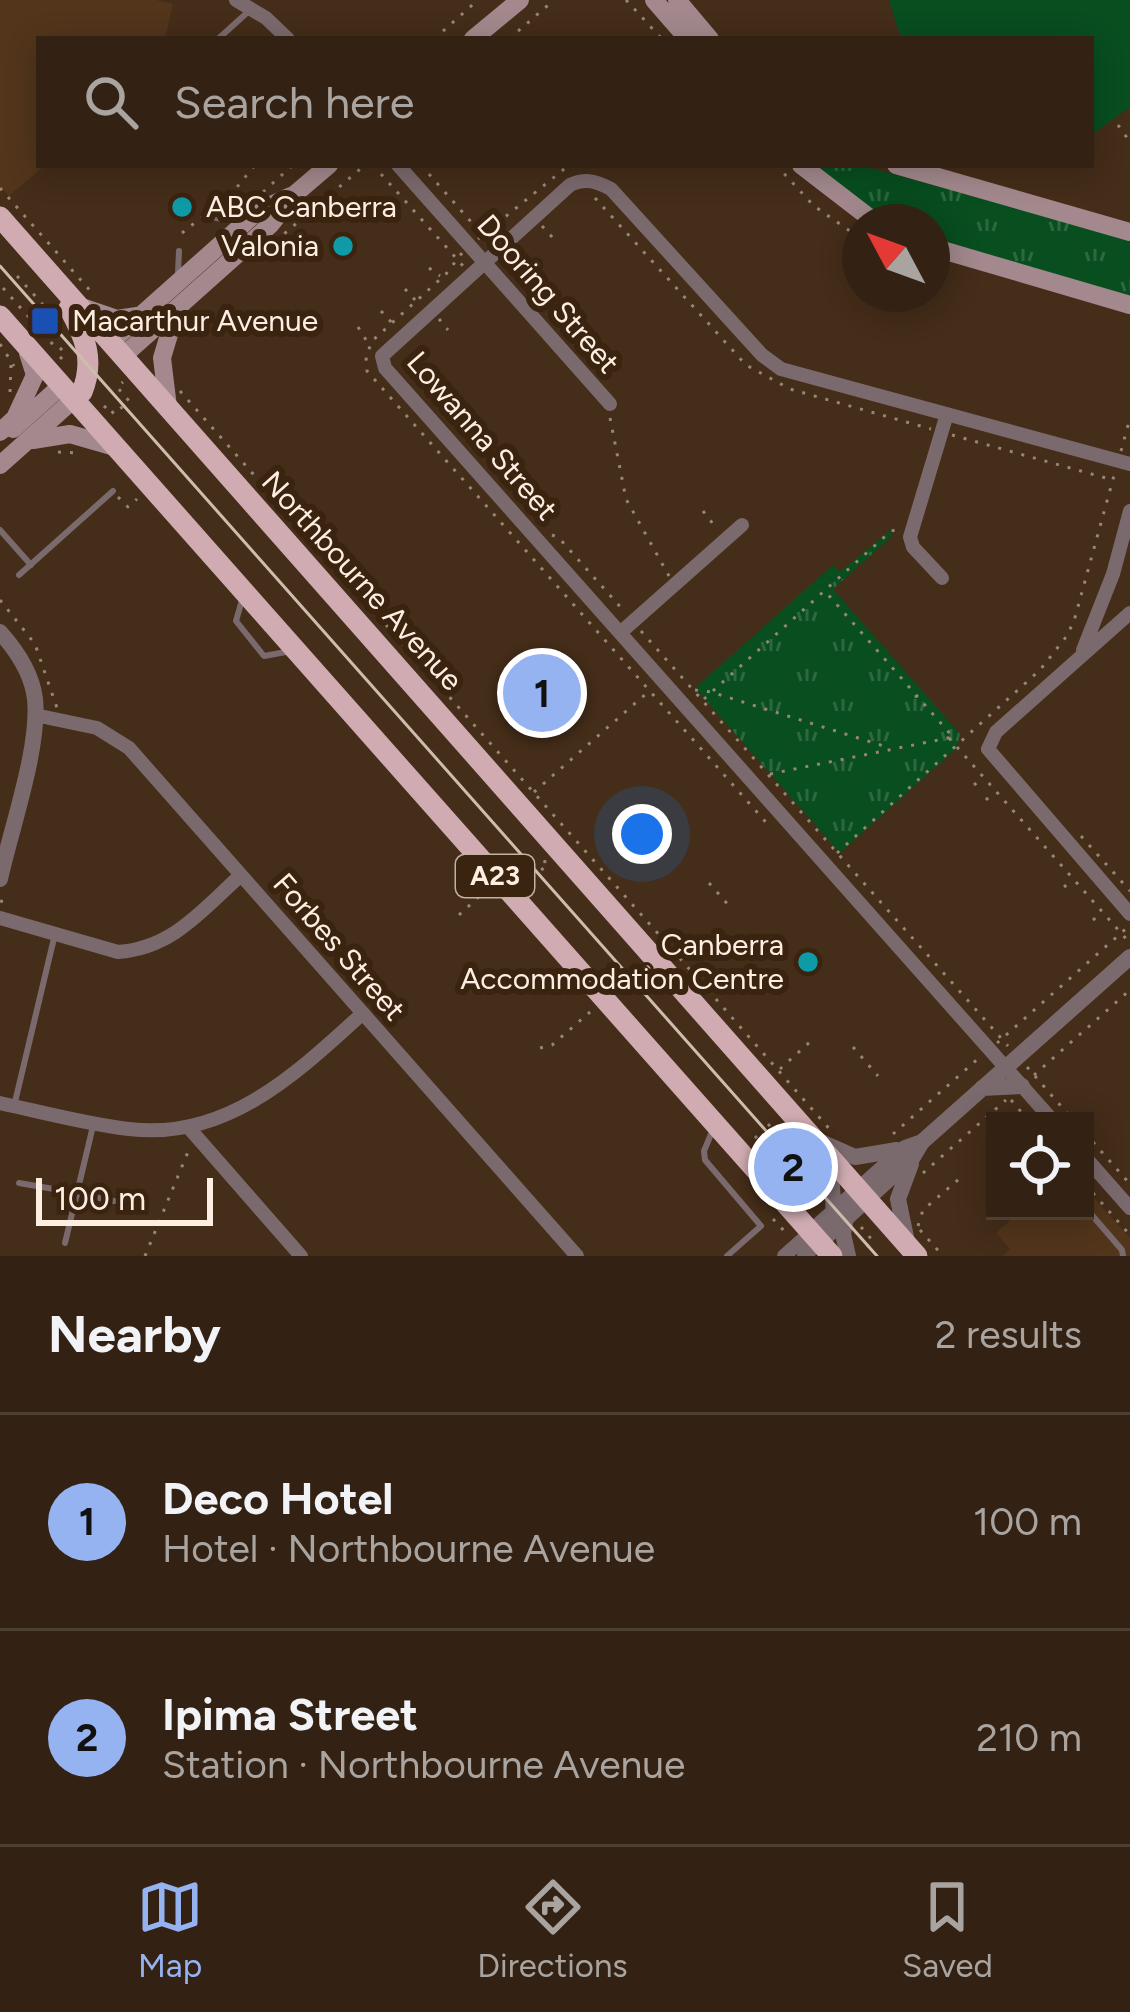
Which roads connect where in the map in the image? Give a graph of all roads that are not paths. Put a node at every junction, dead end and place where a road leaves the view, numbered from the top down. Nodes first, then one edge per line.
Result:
1 (236, 0) edge
2 (508, 0) edge
3 (520, 0) edge
4 (654, 0) edge
5 (677, 0) edge
6 (252, 9) junction
7 (221, 36) edge
8 (284, 36) edge
9 (475, 36) edge
10 (476, 36) edge
11 (685, 36) edge
12 (707, 36) edge
13 (325, 168) edge
14 (401, 168) edge
15 (804, 168) edge
16 (906, 168) edge
17 (295, 194) junction
18 (849, 204) edge
19 (0, 217) edge
20 (216, 218) dead end
21 (247, 221) junction
22 (1130, 232) edge
23 (179, 251) dead end
24 (950, 252) edge
25 (484, 262) junction
26 (48, 271) junction
27 (177, 283) junction
28 (1130, 305) edge
29 (79, 306) junction
30 (177, 308) junction
31 (143, 313) junction
32 (0, 316) edge
33 (9, 340) edge
34 (117, 349) junction
35 (89, 361) junction
36 (72, 392) junction
37 (172, 396) junction
38 (610, 404) road end
39 (947, 414) junction
40 (0, 436) edge
41 (26, 442) junction
42 (116, 446) junction
43 (1124, 463) edge
44 (0, 465) edge
45 (113, 491) road end
46 (1130, 511) edge
47 (742, 525) dead end
48 (0, 530) edge
49 (1121, 541) junction
50 (31, 565) junction
51 (1130, 566) edge
52 (20, 575) dead end
53 (942, 578) dead end
54 (1130, 613) edge
55 (0, 632) edge
56 (620, 633) junction
57 (1081, 655) junction
58 (35, 715) junction
59 (241, 875) junction
60 (0, 879) edge
61 (1130, 914) edge
62 (0, 918) edge
63 (56, 932) junction
64 (1130, 956) edge
65 (720, 973) dead end
66 (696, 991) junction
67 (363, 1013) junction
68 (1011, 1062) junction
69 (1028, 1080) junction
70 (982, 1088) junction
71 (7, 1104) edge
72 (1048, 1112) edge
73 (791, 1113) junction
74 (94, 1122) junction
75 (715, 1124) junction
76 (822, 1135) junction
77 (191, 1136) junction
78 (908, 1146) junction
79 (1094, 1167) edge
80 (19, 1183) dead end
81 (76, 1193) junction
82 (114, 1201) dead end
83 (853, 1206) junction
84 (1130, 1208) edge
85 (1094, 1217) edge
86 (65, 1243) dead end
87 (814, 1243) edge
88 (914, 1243) edge
89 (1126, 1253) edge
90 (301, 1256) edge
91 (577, 1256) edge
92 (727, 1256) edge
93 (784, 1256) edge
94 (848, 1256) edge

1 - 6 street
2 - 9 main road
3 - 10 main road
4 - 11 main road
5 - 12 main road
6 - 7 lane
6 - 8 street
13 - 17 main road
14 - 25 street, Dooring Street
15 - 18 main road
16 - 22 main road
17 - 21 main road
17 - 30 main road
19 - 26 highway, Northbourne Avenue / A23
20 - 21 lane
21 - 27 main road
23 - 27 lane
24 - 28 main road
25 - 38 street, Dooring Street
25 - 39 street, Lowanna Street
25 - 56 street, Lowanna Street
26 - 29 highway, Northbourne Avenue / A23
26 - 35 highway
27 - 31 main road
29 - 31 main road
29 - 34 highway, Northbourne Avenue / A23
30 - 34 main road
30 - 37 main road
31 - 34 main road
32 - 33 highway, A23
33 - 36 highway, A23
33 - 40 main road
34 - 35 highway
34 - 36 highway
34 - 37 highway, Northbourne Avenue / A23
35 - 36 highway
36 - 40 main road
36 - 41 main road
36 - 42 highway, A23
37 - 66 highway, Northbourne Avenue / A23
39 - 43 street, Lowanna Street
39 - 53 street
41 - 42 main road
41 - 44 main road
42 - 75 highway, A23
45 - 50 lane
46 - 49 street
47 - 56 street
48 - 50 lane
49 - 51 street
49 - 57 street
50 - 52 lane
54 - 57 street
55 - 58 street
56 - 68 street, Lowanna Street
57 - 61 street
58 - 59 street, Forbes Street
58 - 60 street
59 - 63 street
59 - 67 street, Forbes Street
62 - 63 street
63 - 71 lane
64 - 68 street
65 - 66 lane
66 - 73 highway, Northbourne Avenue / A23
67 - 77 street
67 - 91 street, Forbes Street
68 - 69 street, Lowanna Street
68 - 70 street
69 - 70 street
69 - 72 street, Lowanna Street
70 - 78 street
71 - 74 street
73 - 76 highway, Northbourne Avenue / A23
73 - 83 street
74 - 77 street
74 - 81 lane
75 - 87 highway, A23
75 - 92 lane
76 - 78 street
76 - 83 highway, Northbourne Avenue / A23
77 - 90 street
78 - 83 street
78 - 88 street
79 - 84 street
80 - 81 lane
81 - 82 lane
81 - 86 lane
83 - 87 street
83 - 88 highway, Northbourne Avenue / A23
83 - 94 street
85 - 89 lane
87 - 93 street

